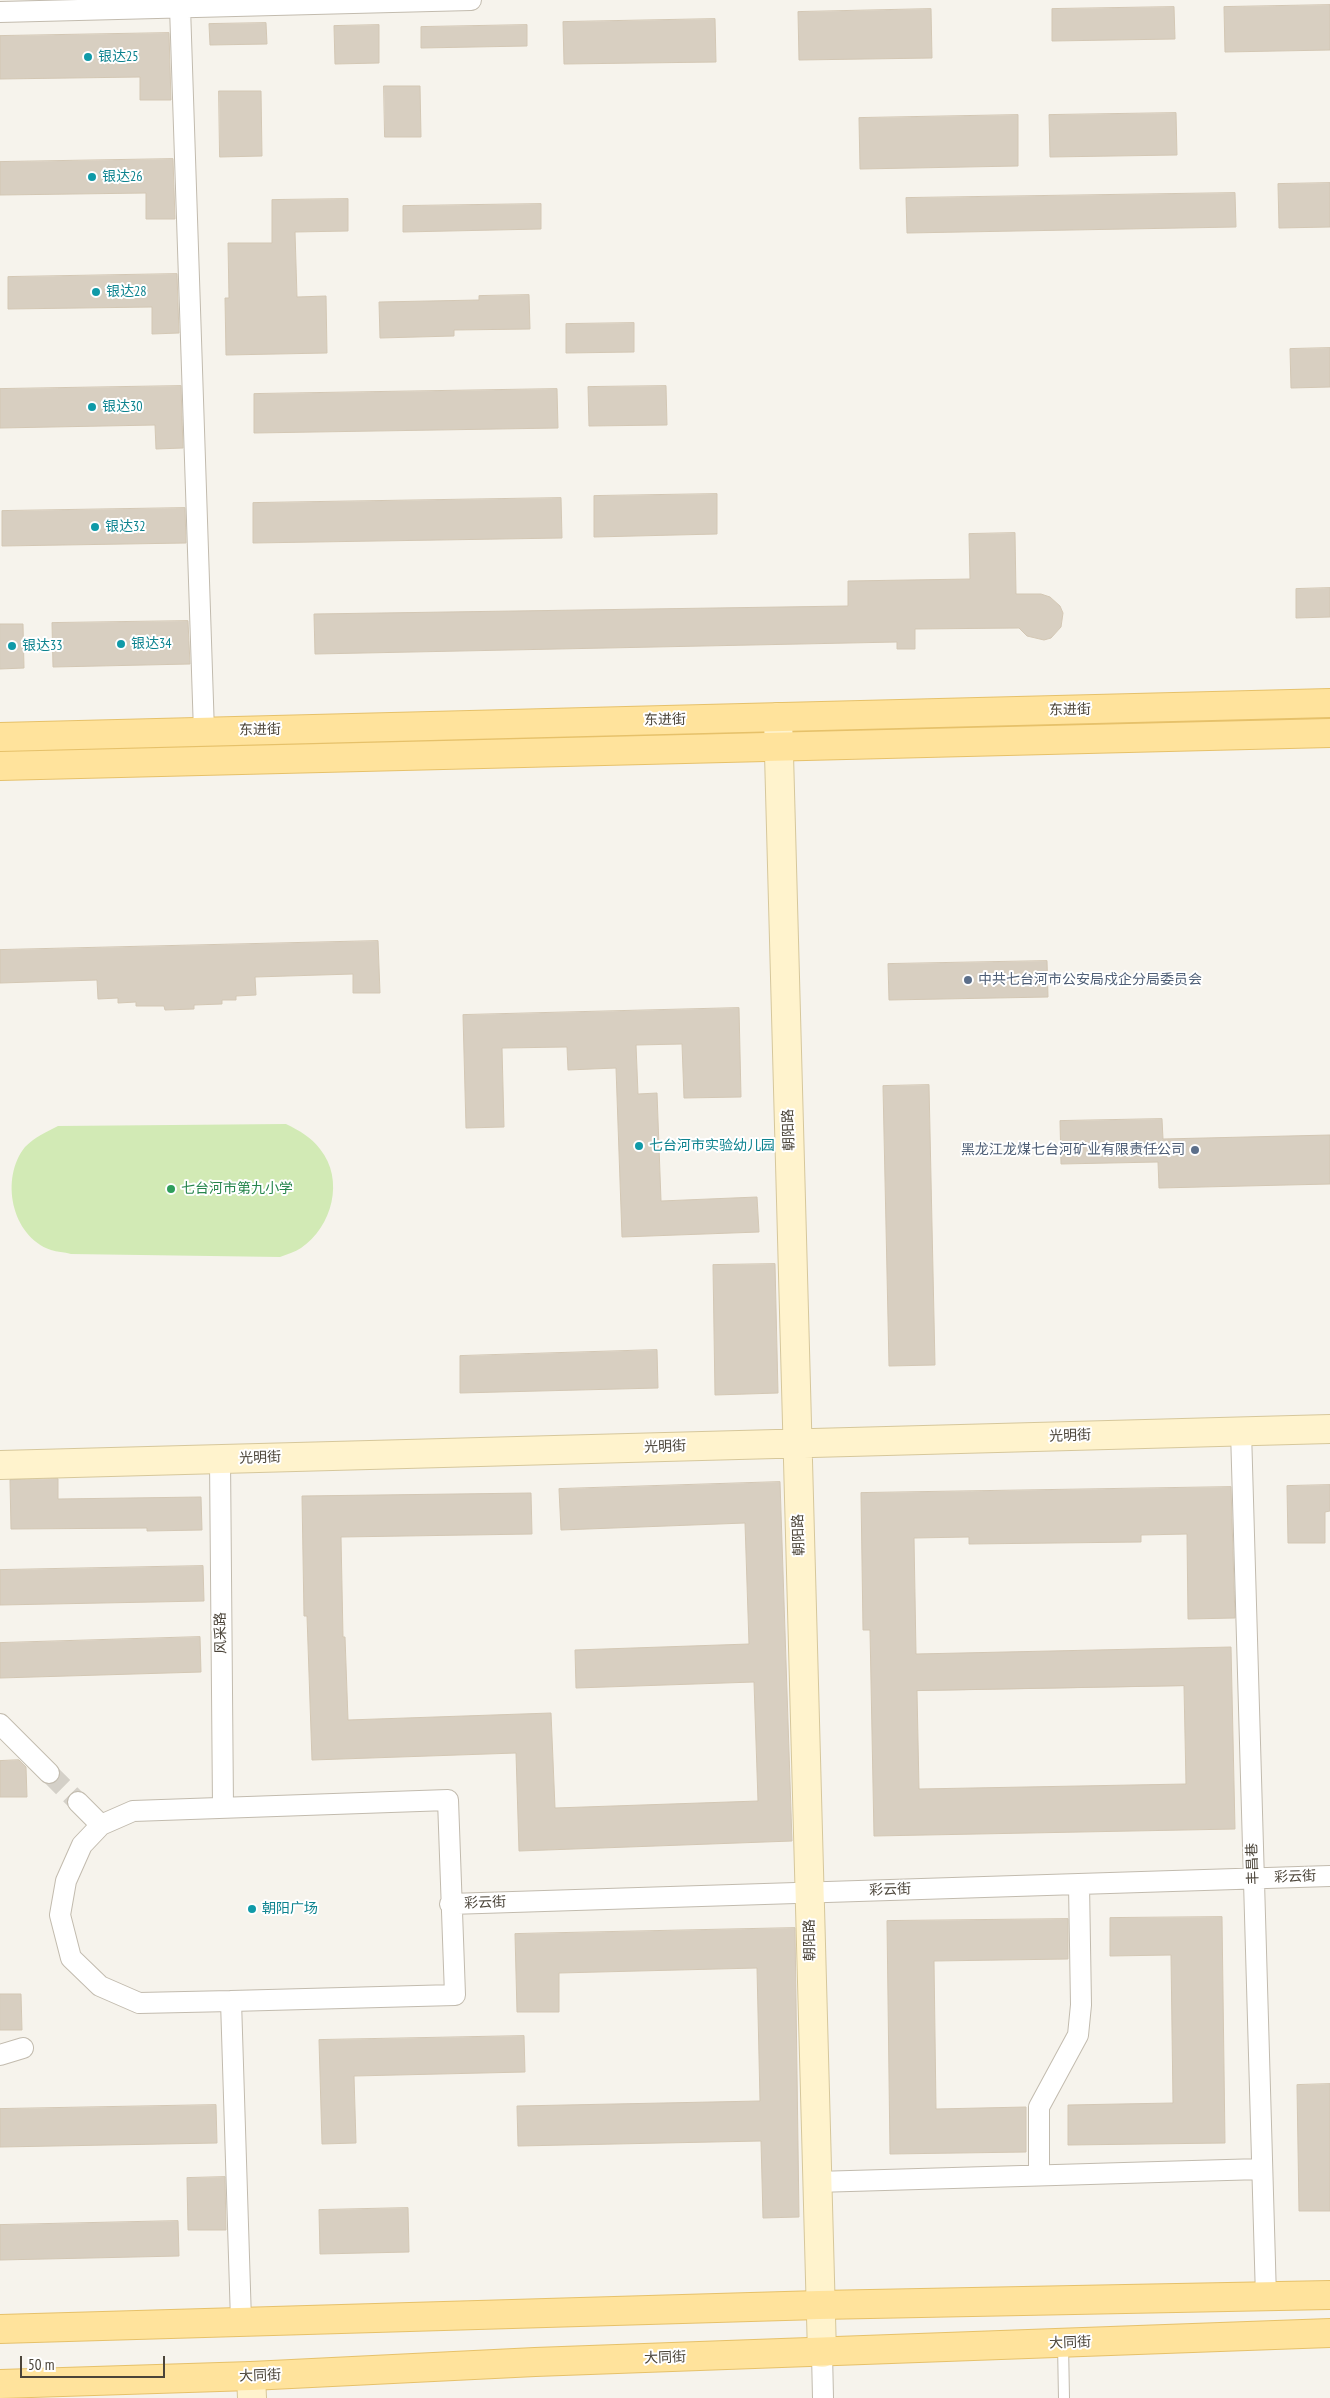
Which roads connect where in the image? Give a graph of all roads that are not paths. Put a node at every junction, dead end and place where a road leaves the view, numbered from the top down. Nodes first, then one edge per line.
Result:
1 (471, 0) edge
2 (180, 7) junction
3 (0, 12) edge
4 (1330, 703) edge
5 (778, 717) junction
6 (204, 732) junction
7 (1330, 733) edge
8 (0, 737) edge
9 (778, 746) junction
10 (0, 766) edge
11 (1330, 1429) edge
12 (1241, 1431) junction
13 (797, 1443) junction
14 (220, 1459) junction
15 (0, 1464) edge
16 (0, 1724) edge
17 (49, 1773) tunnel mouth
18 (78, 1802) tunnel mouth
19 (223, 1807) junction
20 (101, 1824) junction
21 (1330, 1876) edge
22 (1253, 1878) junction
23 (1079, 1884) junction
24 (809, 1893) junction
25 (450, 1904) junction
26 (231, 2001) junction
27 (23, 2048) dead end
28 (0, 2055) edge
29 (1261, 2169) junction
30 (1039, 2175) junction
31 (816, 2182) junction
32 (1330, 2295) edge
33 (1266, 2297) junction
34 (819, 2305) junction
35 (241, 2321) junction
36 (0, 2329) edge
37 (1330, 2333) edge
38 (1063, 2344) junction
39 (822, 2353) junction
40 (0, 2384) edge
41 (251, 2387) edge
42 (823, 2398) edge
43 (1064, 2398) edge

1 - 2 street
2 - 3 street
2 - 6 street
4 - 5 main road, 东进街
5 - 6 main road, 东进街
5 - 9 street, 朝阳路
6 - 8 main road, 东进街
7 - 9 main road, 东进街
9 - 10 main road, 东进街
9 - 13 street, 朝阳路
11 - 12 street, 光明街
12 - 13 street, 光明街
12 - 22 street, 丰昌巷
13 - 14 street, 光明街
13 - 24 street, 朝阳路
14 - 15 street, 光明街
14 - 19 street, 风采路
16 - 17 street
18 - 20 street
19 - 20 street
19 - 25 street
20 - 26 street
21 - 22 street, 彩云街
22 - 23 street, 彩云街
22 - 29 street, 丰昌巷
23 - 24 street, 彩云街
23 - 30 street
24 - 25 street, 彩云街
24 - 31 street, 朝阳路
25 - 26 street
26 - 35 street
27 - 28 street
29 - 30 street
29 - 33 street, 丰昌巷
30 - 31 street
31 - 34 street, 朝阳路
32 - 33 main road
33 - 34 main road
34 - 35 main road
34 - 39 street, 朝阳路
35 - 36 main road
37 - 38 main road, 大同街
38 - 39 main road, 大同街
38 - 43 lane
39 - 41 main road, 大同街
39 - 42 street
40 - 41 main road, 大同街

